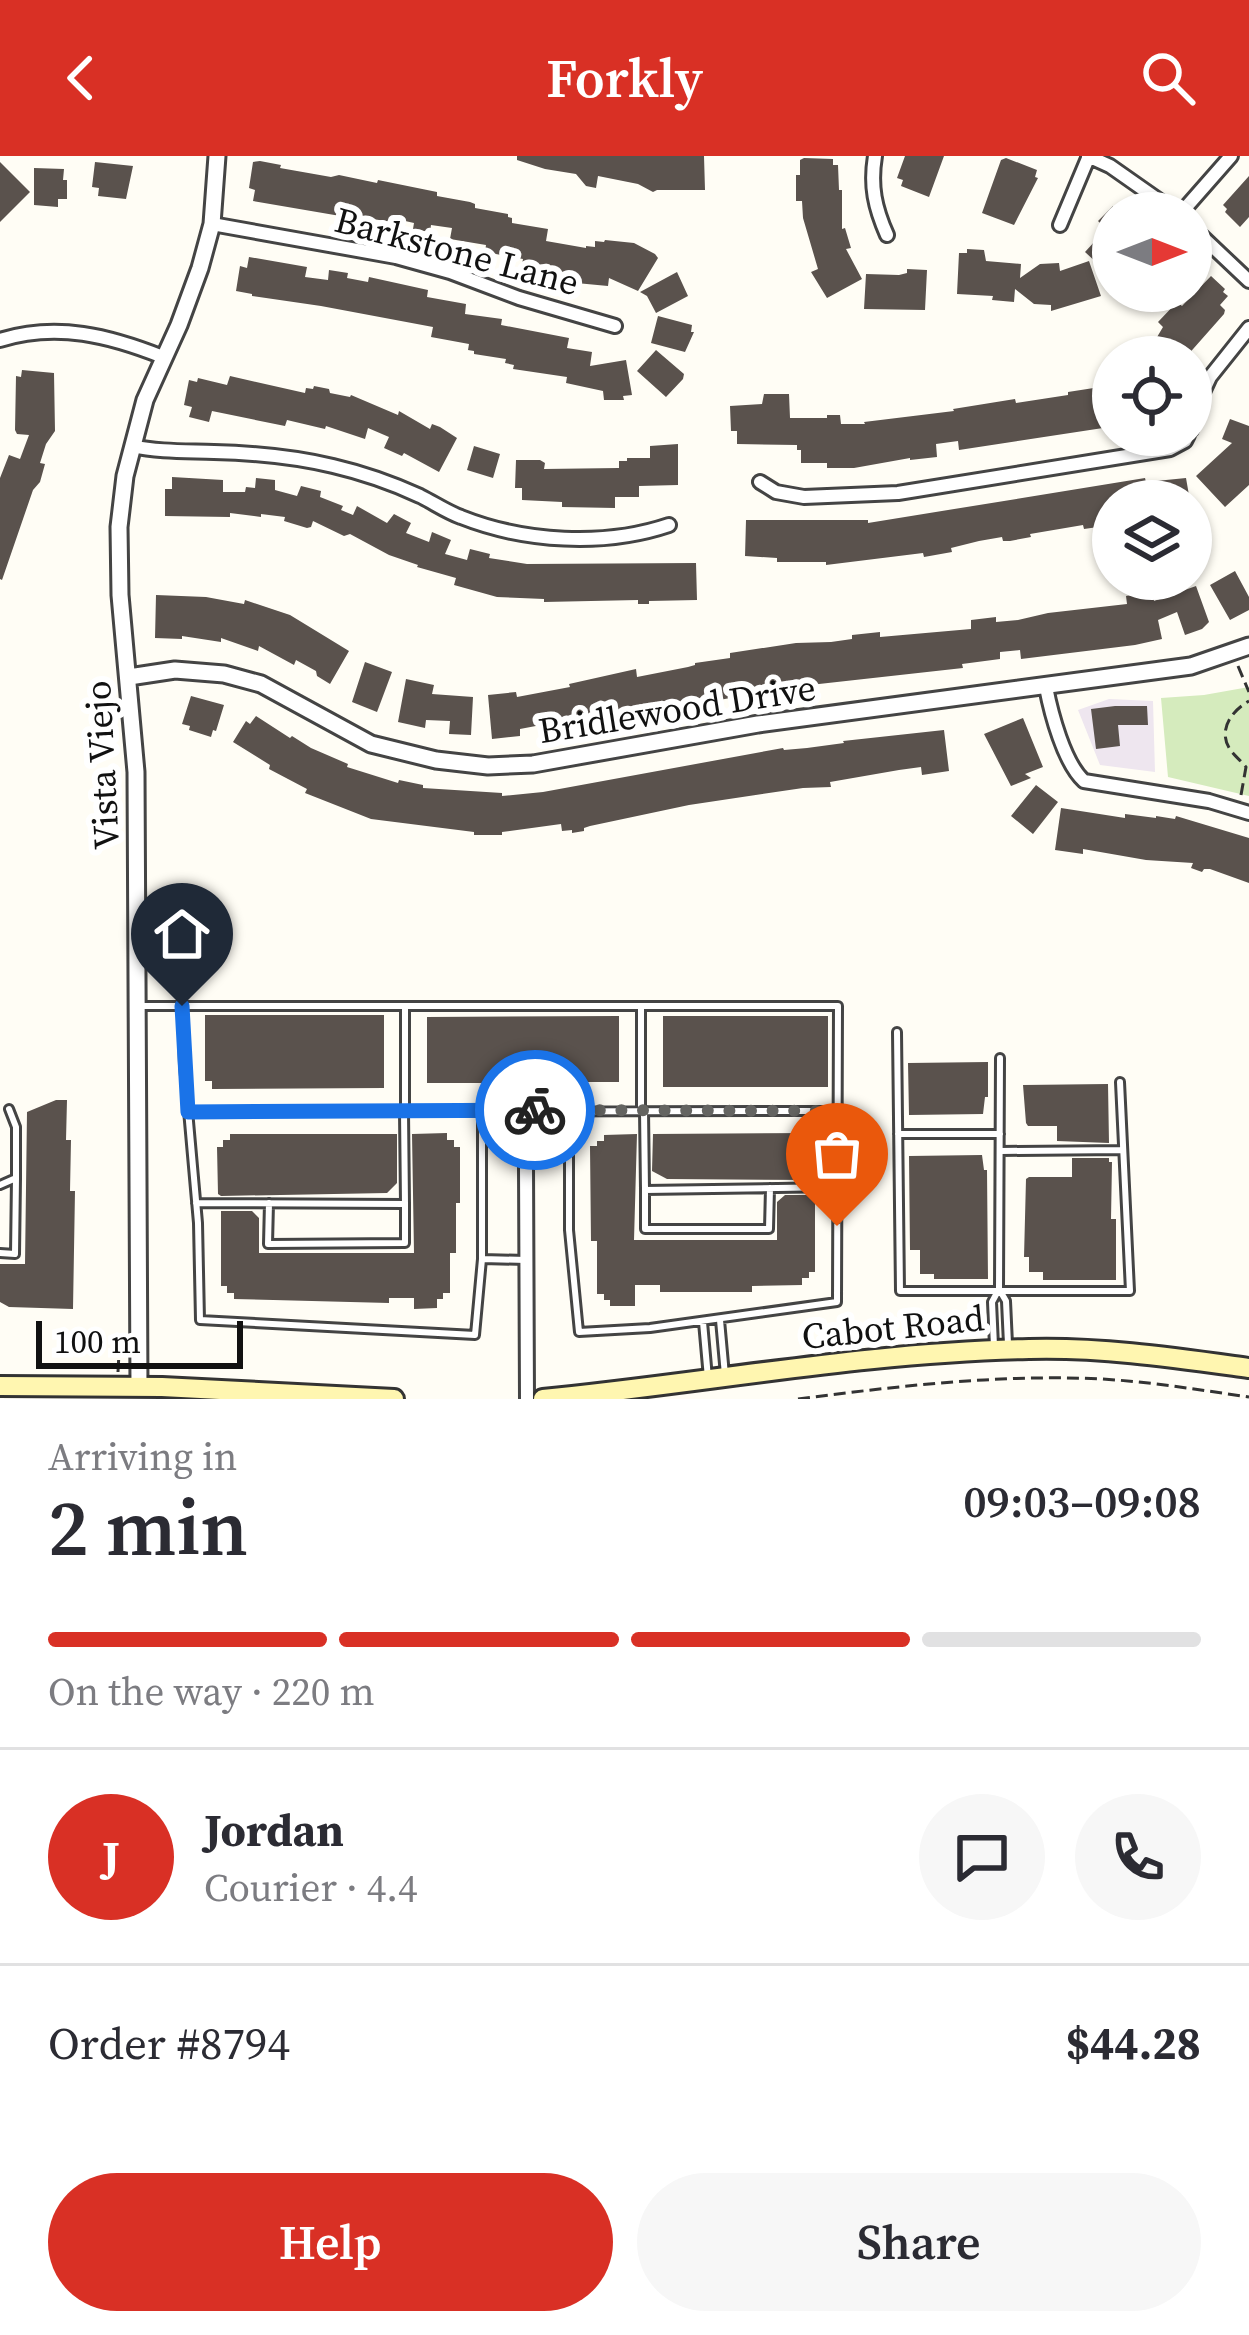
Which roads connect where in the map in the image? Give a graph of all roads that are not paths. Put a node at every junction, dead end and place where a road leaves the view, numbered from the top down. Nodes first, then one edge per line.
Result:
1 (218, 156) edge
2 (874, 156) edge
3 (1088, 156) edge
4 (1231, 156) edge
5 (1148, 192) edge
6 (1198, 192) edge
7 (212, 224) junction
8 (1060, 225) dead end
9 (887, 236) dead end
10 (1212, 246) edge
11 (1249, 281) edge
12 (615, 326) dead end
13 (1249, 328) edge
14 (0, 340) edge
15 (164, 357) junction
16 (1212, 374) edge
17 (132, 446) junction
18 (1122, 456) edge
19 (760, 482) dead end
20 (669, 525) dead end
21 (1249, 646) edge
22 (129, 677) junction
23 (1046, 687) junction
24 (1243, 811) edge
25 (138, 1006) junction
26 (182, 1006) junction
27 (405, 1006) junction
28 (641, 1006) junction
29 (897, 1032) dead end
30 (1000, 1058) dead end
31 (1120, 1082) dead end
32 (9, 1109) dead end
33 (568, 1110) junction
34 (482, 1111) junction
35 (525, 1111) junction
36 (643, 1111) junction
37 (838, 1111) junction
38 (188, 1112) junction
39 (405, 1112) junction
40 (898, 1134) junction
41 (1000, 1134) junction
42 (1123, 1150) junction
43 (1000, 1151) junction
44 (526, 1166) joint
45 (16, 1178) junction
46 (0, 1185) edge
47 (837, 1187) junction
48 (770, 1188) junction
49 (645, 1190) junction
50 (196, 1203) junction
51 (268, 1203) junction
52 (404, 1204) junction
53 (0, 1253) edge
54 (482, 1259) junction
55 (526, 1260) junction
56 (999, 1289) junction
57 (720, 1320) junction
58 (703, 1322) junction
59 (1001, 1350) junction
60 (1249, 1368) edge
61 (717, 1380) junction
62 (0, 1386) edge
63 (139, 1387) junction
64 (394, 1399) edge
65 (526, 1399) edge
66 (543, 1399) edge

1 - 7 street, Vista Viejo
2 - 9 street
3 - 5 street
3 - 8 street
4 - 6 street
7 - 12 street, Barkstone Lane
7 - 15 street, Vista Viejo
10 - 11 street
13 - 16 street
14 - 15 street
15 - 17 street, Vista Viejo
17 - 20 street
17 - 22 street, Vista Viejo
18 - 19 street
21 - 23 street, Bridlewood Drive
22 - 23 street, Bridlewood Drive
22 - 25 street, Vista Viejo
23 - 24 street
25 - 26 lane
25 - 63 street, Vista Viejo
26 - 27 lane
26 - 38 lane
27 - 28 lane
27 - 39 lane
28 - 36 lane
28 - 37 lane
29 - 40 lane
30 - 41 lane
31 - 42 lane
32 - 45 lane
33 - 35 lane
33 - 36 lane
33 - 58 lane
34 - 35 lane
34 - 39 lane
34 - 54 lane
35 - 44 lane
36 - 37 lane
36 - 49 lane
37 - 47 lane
38 - 39 lane
38 - 50 lane
39 - 52 lane
40 - 41 lane
40 - 56 lane
41 - 43 lane
42 - 43 lane
42 - 56 lane
43 - 56 lane
44 - 55 street
45 - 46 lane
45 - 53 lane
47 - 48 lane
47 - 57 lane
48 - 49 lane
48 - 49 lane
50 - 51 lane
50 - 54 lane
51 - 52 lane
51 - 52 lane
54 - 55 lane
55 - 65 street
56 - 59 lane
56 - 59 lane
57 - 58 lane
57 - 61 lane
58 - 61 lane
59 - 60 main road, Cabot Road
59 - 61 main road, Cabot Road
61 - 66 main road, Cabot Road
62 - 63 main road
63 - 64 main road

